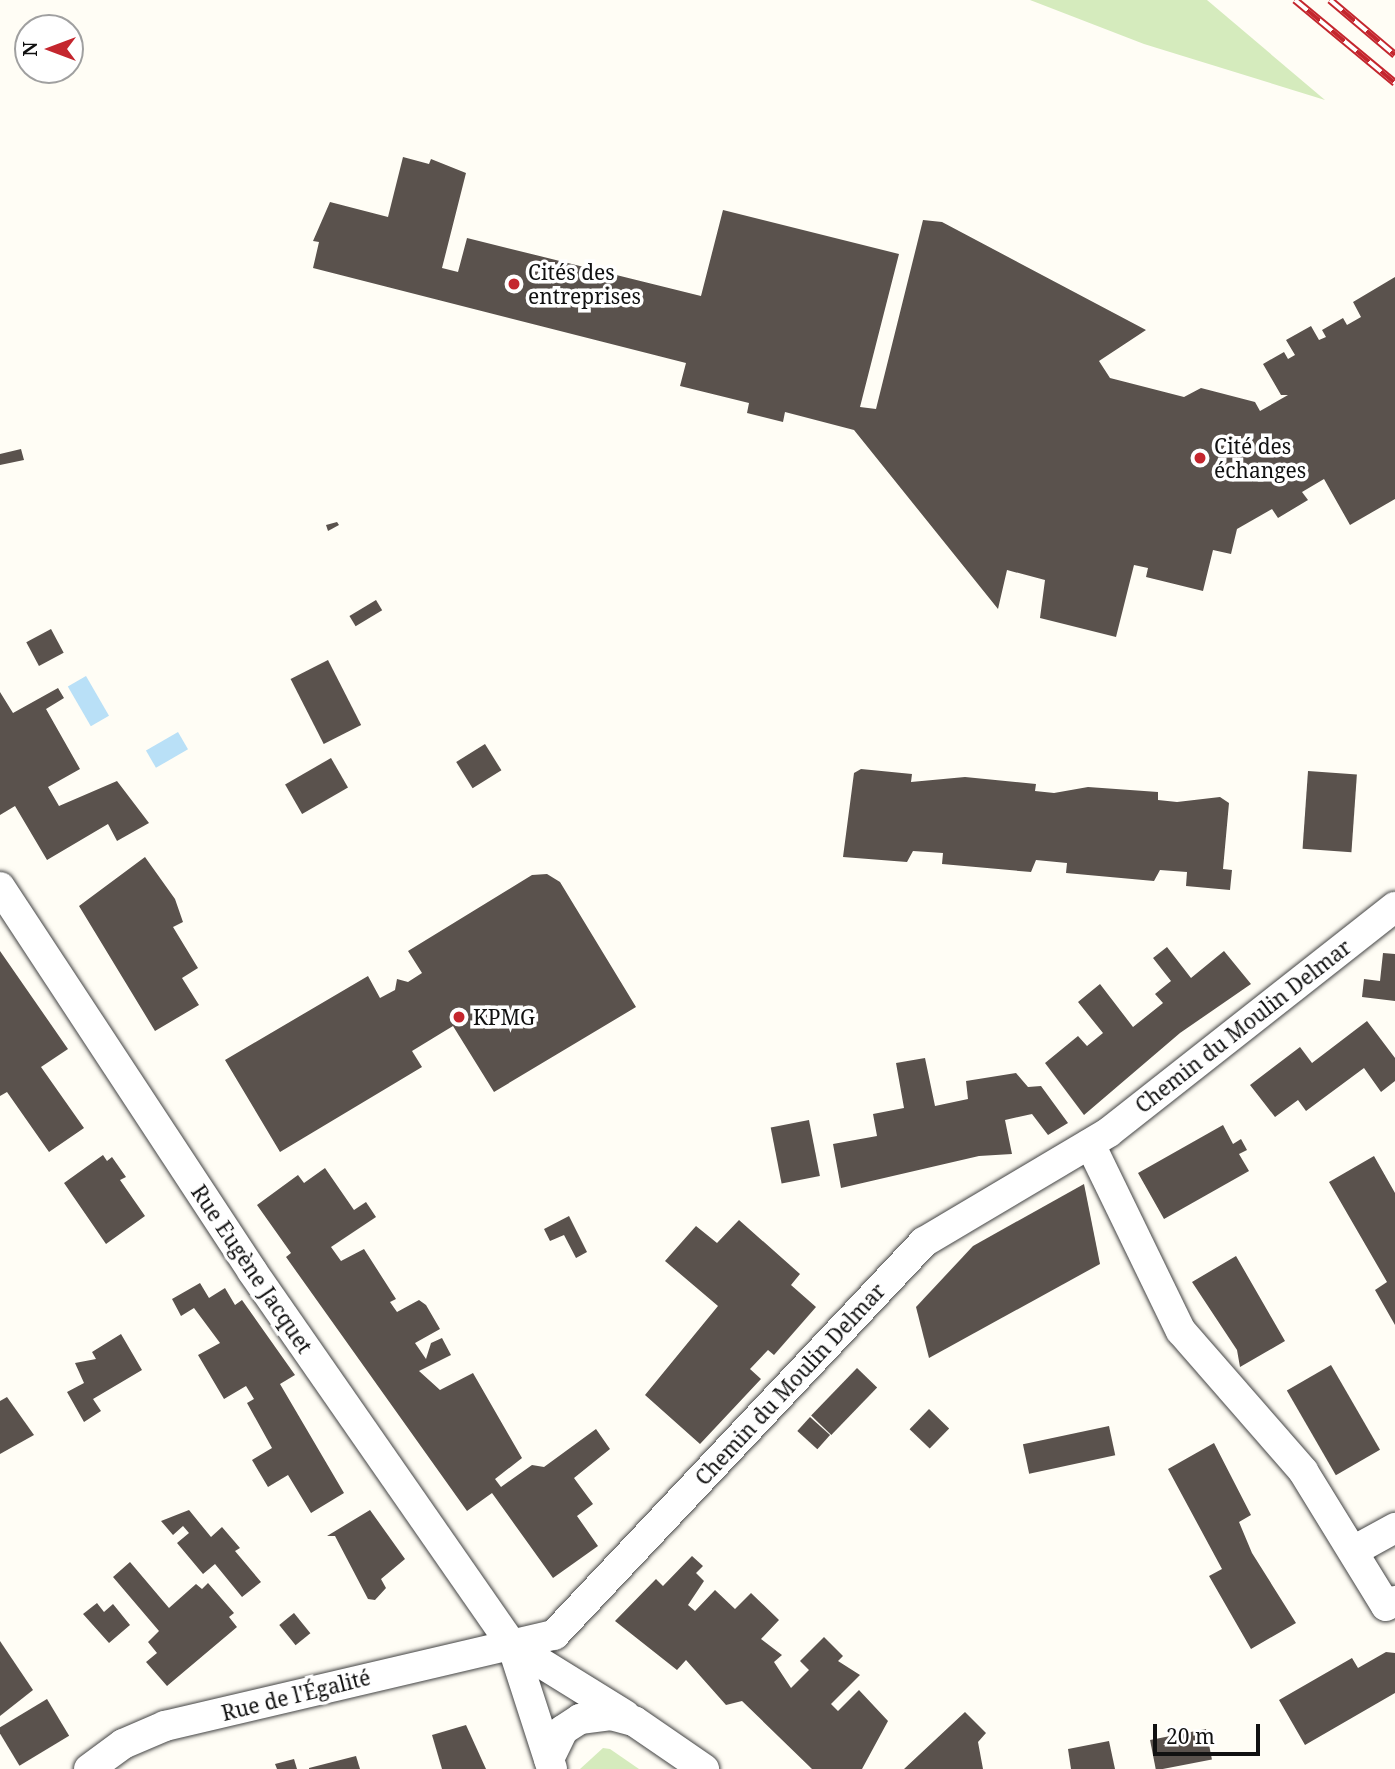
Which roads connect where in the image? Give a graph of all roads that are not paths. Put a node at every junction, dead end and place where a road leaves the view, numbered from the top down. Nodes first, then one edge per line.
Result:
1 (0, 887) edge
2 (1395, 906) edge
3 (1090, 1144) junction
4 (1395, 1528) edge
5 (1355, 1550) junction
6 (1395, 1601) edge
7 (512, 1644) junction
8 (634, 1721) junction
9 (550, 1764) edge
10 (89, 1769) edge
11 (704, 1769) edge

1 - 7 street, Rue Eugène Jacquet
2 - 3 street, Chemin du Moulin Delmar
3 - 5 street
3 - 7 street, Chemin du Moulin Delmar
4 - 5 street
5 - 6 street
7 - 8 street
7 - 9 street
7 - 10 street, Rue de l'Égalité
8 - 9 street
8 - 11 street

